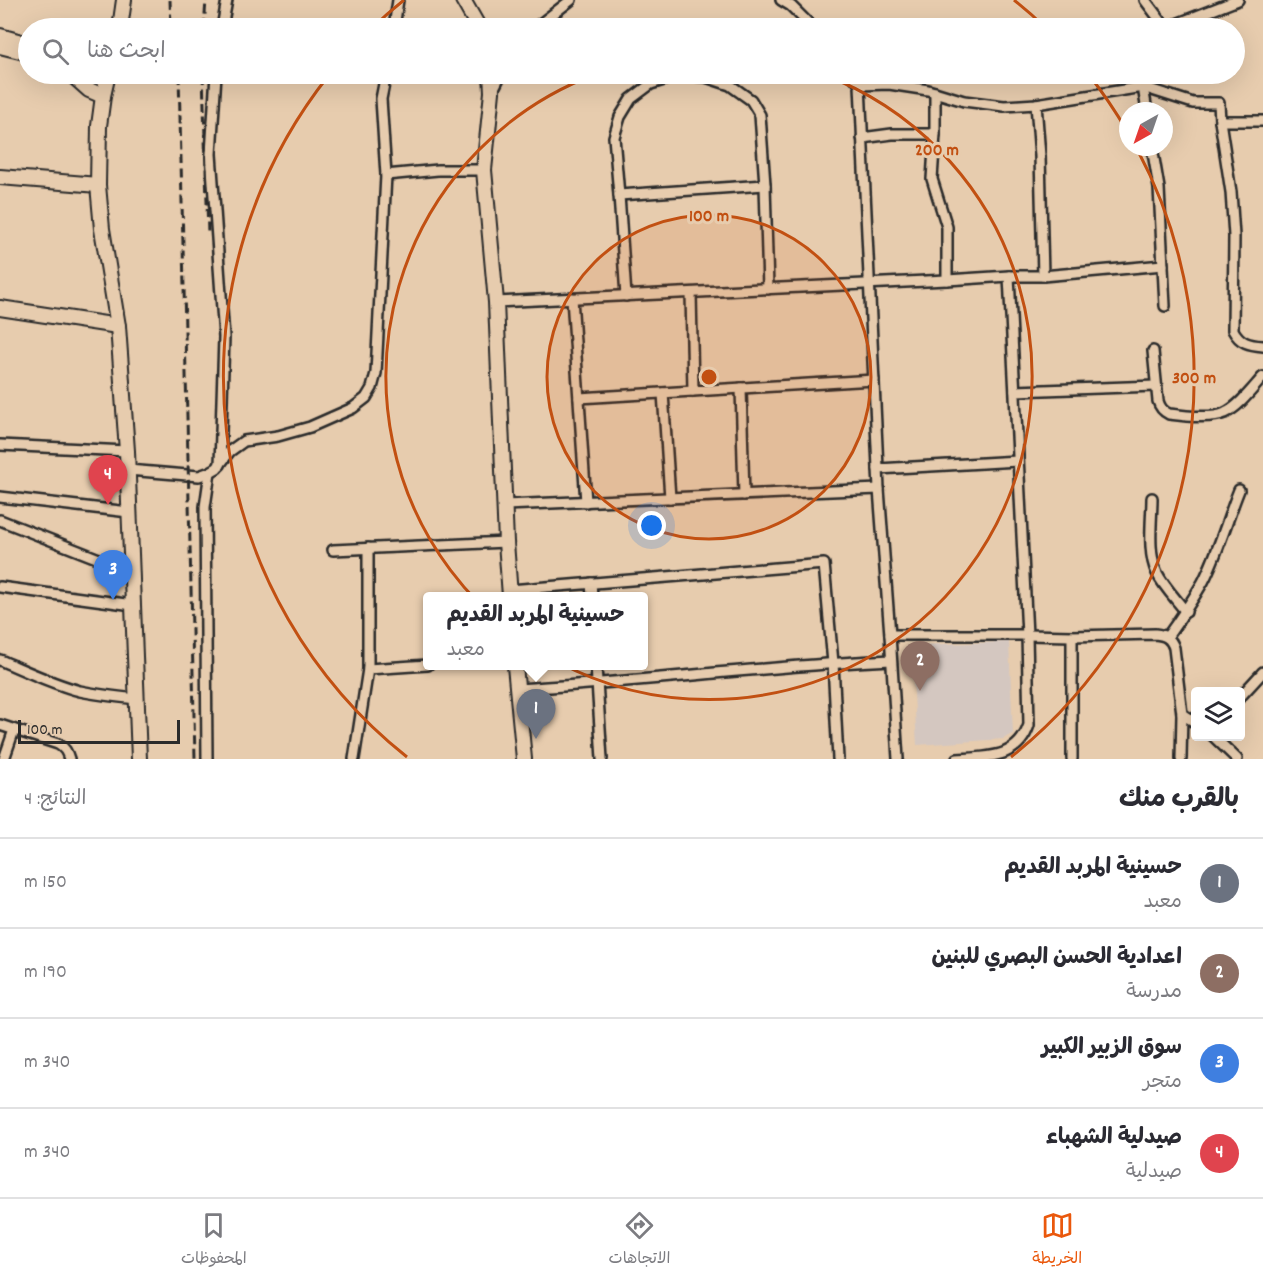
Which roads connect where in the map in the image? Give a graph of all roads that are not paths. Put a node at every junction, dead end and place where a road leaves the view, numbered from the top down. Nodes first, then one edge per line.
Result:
1 (124, 0) edge
2 (227, 0) edge
3 (398, 0) edge
4 (463, 0) edge
5 (571, 0) edge
6 (781, 0) edge
7 (1145, 0) edge
8 (1238, 0) edge
9 (121, 18) edge
10 (224, 18) edge
11 (395, 18) edge
12 (473, 18) edge
13 (548, 18) edge
14 (803, 18) edge
15 (1158, 18) edge
16 (1192, 18) edge
17 (0, 36) edge
18 (18, 41) edge
19 (0, 46) edge
20 (18, 50) edge
21 (82, 84) edge
22 (106, 84) edge
23 (215, 84) edge
24 (384, 84) edge
25 (492, 84) edge
26 (496, 84) edge
27 (651, 84) edge
28 (727, 84) edge
29 (1144, 84) edge
30 (860, 85) joint
31 (1143, 87) junction
32 (492, 92) junction
33 (935, 92) junction
34 (103, 96) junction
35 (1146, 102) edge
36 (1036, 104) junction
37 (1220, 121) junction
38 (1263, 121) edge
39 (935, 134) junction
40 (862, 138) junction
41 (1154, 156) edge
42 (484, 170) junction
43 (386, 175) junction
44 (0, 177) edge
45 (765, 184) junction
46 (98, 185) junction
47 (619, 195) junction
48 (1163, 265) junction
49 (1009, 276) junction
50 (1043, 276) junction
51 (947, 280) junction
52 (869, 284) junction
53 (768, 289) junction
54 (691, 293) junction
55 (626, 296) junction
56 (572, 298) junction
57 (496, 302) junction
58 (1165, 306) dead end
59 (0, 308) edge
60 (118, 326) junction
61 (1263, 346) edge
62 (1153, 351) dead end
63 (1263, 377) edge
64 (874, 380) junction
65 (1156, 386) junction
66 (741, 388) junction
67 (693, 391) junction
68 (1015, 391) junction
69 (663, 393) junction
70 (579, 398) junction
71 (0, 445) edge
72 (127, 451) junction
73 (1018, 461) junction
74 (220, 465) junction
75 (878, 469) junction
76 (128, 471) junction
77 (210, 472) junction
78 (879, 489) junction
79 (1239, 490) dead end
80 (744, 495) junction
81 (0, 497) edge
82 (670, 498) junction
83 (1152, 498) dead end
84 (585, 502) junction
85 (505, 505) junction
86 (129, 512) junction
87 (0, 520) edge
88 (506, 542) junction
89 (368, 548) junction
90 (333, 550) dead end
91 (132, 572) junction
92 (591, 583) junction
93 (0, 587) edge
94 (510, 592) edge
95 (518, 592) edge
96 (592, 592) edge
97 (133, 605) junction
98 (1186, 612) junction
99 (890, 635) junction
100 (1027, 635) junction
101 (1072, 636) junction
102 (1167, 637) junction
103 (0, 660) edge
104 (891, 660) junction
105 (833, 663) junction
106 (423, 665) edge
107 (368, 669) junction
108 (515, 670) edge
109 (596, 670) edge
110 (1263, 673) edge
111 (597, 685) junction
112 (517, 689) junction
113 (1245, 692) edge
114 (137, 699) junction
115 (1182, 714) junction
116 (1191, 720) edge
117 (0, 725) edge
118 (14, 730) junction
119 (1218, 741) edge
120 (4, 759) edge
121 (69, 759) edge
122 (139, 759) edge
123 (207, 759) edge
124 (354, 759) edge
125 (524, 759) edge
126 (602, 759) edge
127 (838, 759) edge
128 (898, 759) edge
129 (957, 759) edge
130 (1072, 759) edge
131 (1181, 759) edge
132 (1236, 759) edge

1 - 9 street
2 - 10 street
3 - 11 street
4 - 12 street
5 - 13 street
6 - 14 street
7 - 15 street
8 - 16 street
17 - 18 street
19 - 20 street
21 - 34 street
22 - 34 street
23 - 74 street
24 - 43 street
25 - 32 street
26 - 32 street
27 - 47 street
28 - 45 street
29 - 31 street
30 - 33 street
30 - 40 street
31 - 35 street
31 - 36 street
31 - 37 street
32 - 42 street
33 - 36 street
33 - 39 street
34 - 46 street
36 - 50 street
37 - 38 street
37 - 61 street
39 - 40 street
39 - 51 street
40 - 52 street
41 - 48 street
42 - 43 street
42 - 57 street
43 - 74 street
44 - 46 street
45 - 47 street
45 - 53 street
46 - 60 street
47 - 55 street
48 - 50 street
48 - 58 street
49 - 50 street
49 - 51 street
49 - 68 street
51 - 52 street
52 - 53 street
52 - 64 street
53 - 54 street
54 - 55 street
54 - 67 street
55 - 56 street
56 - 57 street
56 - 70 street
57 - 85 street
59 - 60 street
60 - 72 street
62 - 65 street
63 - 65 street
64 - 66 street
64 - 75 street
65 - 68 street
66 - 67 street
66 - 80 street
67 - 69 street
68 - 73 street
69 - 70 street
69 - 82 street
70 - 84 street
71 - 72 street
72 - 76 street
73 - 75 street
73 - 100 street
74 - 77 street
75 - 78 street
76 - 77 street
76 - 86 street
77 - 123 street
78 - 80 street
78 - 99 street
79 - 98 street
80 - 82 street
81 - 86 street
82 - 84 street
83 - 98 street
84 - 85 street
85 - 88 street
86 - 91 street
87 - 91 street
88 - 89 street
88 - 94 street
89 - 90 street
89 - 107 street
91 - 97 street
92 - 95 street
92 - 96 street
92 - 105 street
93 - 97 street
97 - 114 street
98 - 102 street
99 - 100 street
99 - 104 street
100 - 101 street
100 - 129 street
101 - 102 street
101 - 130 street
102 - 115 street
103 - 114 street
104 - 105 street
104 - 128 street
105 - 111 street
105 - 127 street
106 - 107 street
107 - 124 street
108 - 112 street
109 - 111 street
110 - 113 street
111 - 112 street
111 - 126 street
112 - 125 street
114 - 122 street
115 - 116 street
115 - 131 street
117 - 118 street
118 - 120 street
118 - 121 street
119 - 132 street

